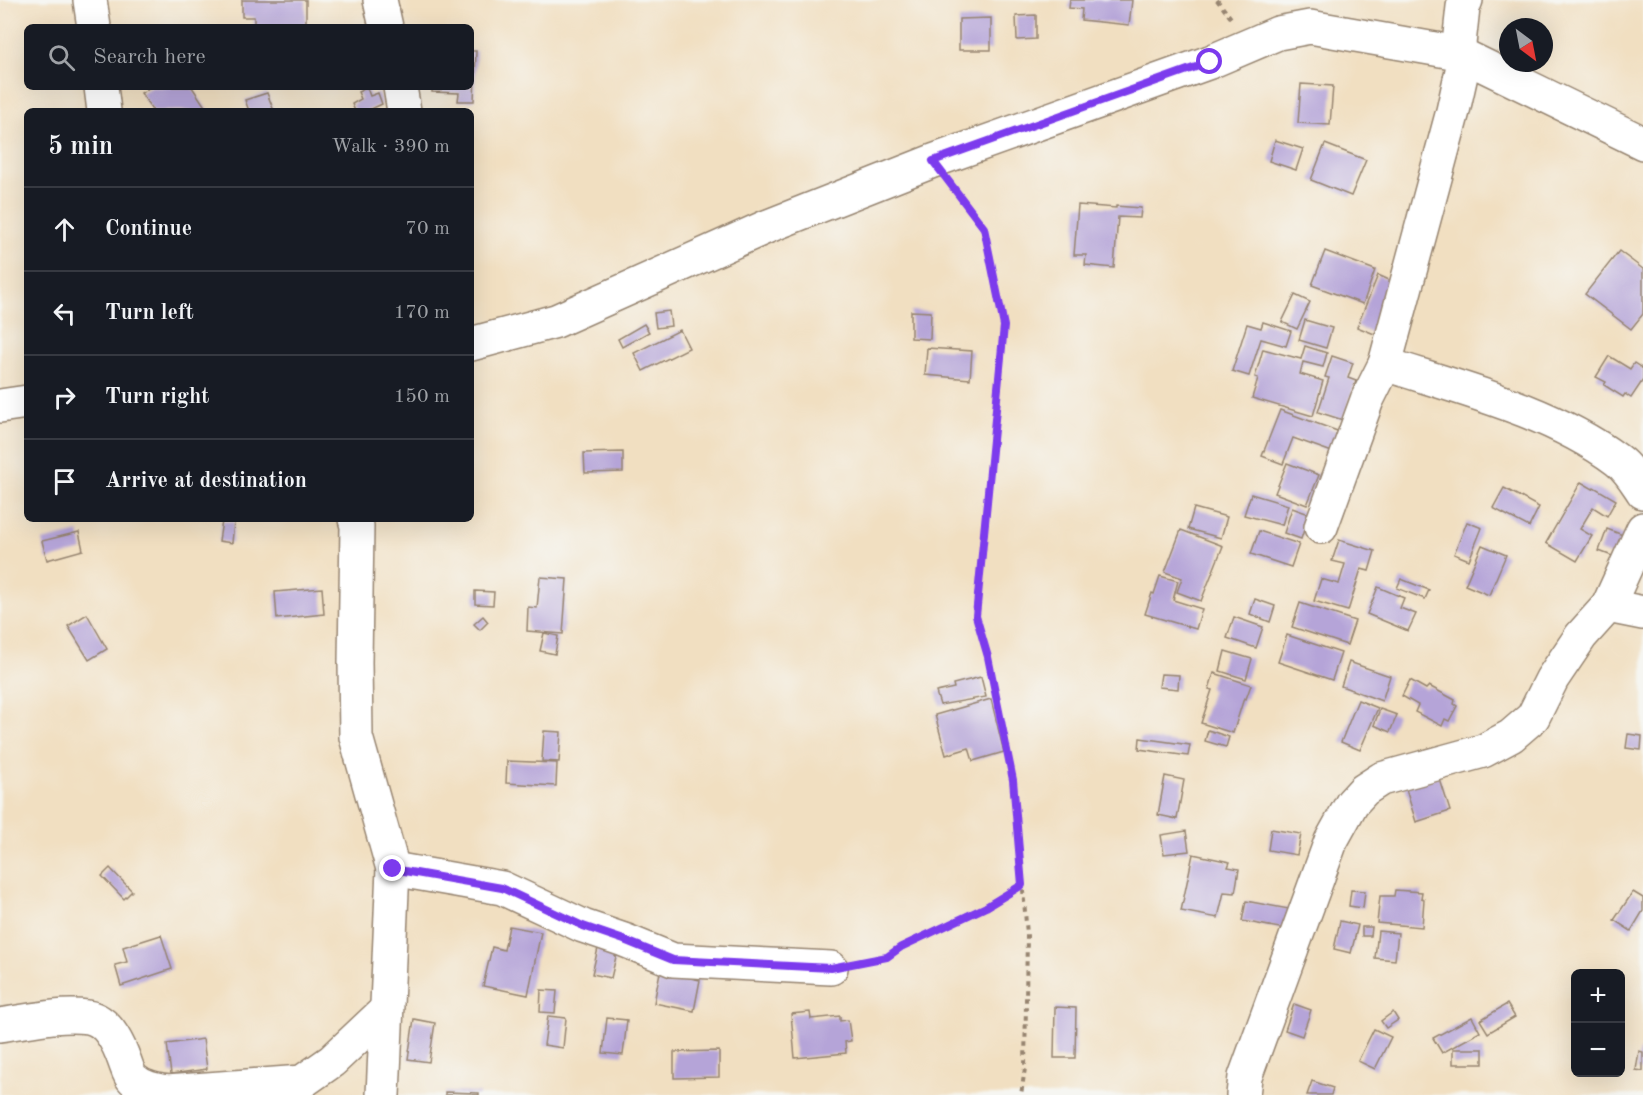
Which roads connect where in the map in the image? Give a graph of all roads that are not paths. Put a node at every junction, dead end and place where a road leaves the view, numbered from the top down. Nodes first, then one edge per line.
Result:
1 (90, 0) edge
2 (380, 0) edge
3 (1466, 0) edge
4 (94, 24) edge
5 (385, 24) edge
6 (1461, 55) junction
7 (101, 90) edge
8 (400, 90) edge
9 (104, 108) edge
10 (404, 108) edge
11 (1643, 143) edge
12 (474, 343) edge
13 (1385, 364) junction
14 (24, 402) edge
15 (0, 405) edge
16 (1643, 492) edge
17 (356, 522) edge
18 (1321, 526) dead end
19 (1643, 529) edge
20 (1608, 606) junction
21 (1643, 613) edge
22 (393, 869) junction
23 (831, 968) road end
24 (386, 1010) junction
25 (0, 1025) edge
26 (124, 1087) edge
27 (383, 1095) edge
28 (1244, 1095) edge

1 - 4 street
2 - 5 street
3 - 6 street
6 - 11 street
6 - 12 street
6 - 13 street
7 - 9 street
8 - 10 street
13 - 16 street
13 - 18 street
14 - 15 street
17 - 22 street
19 - 20 street
20 - 21 street
20 - 28 street
22 - 23 street
22 - 24 street
24 - 26 street
24 - 27 street
25 - 26 street

